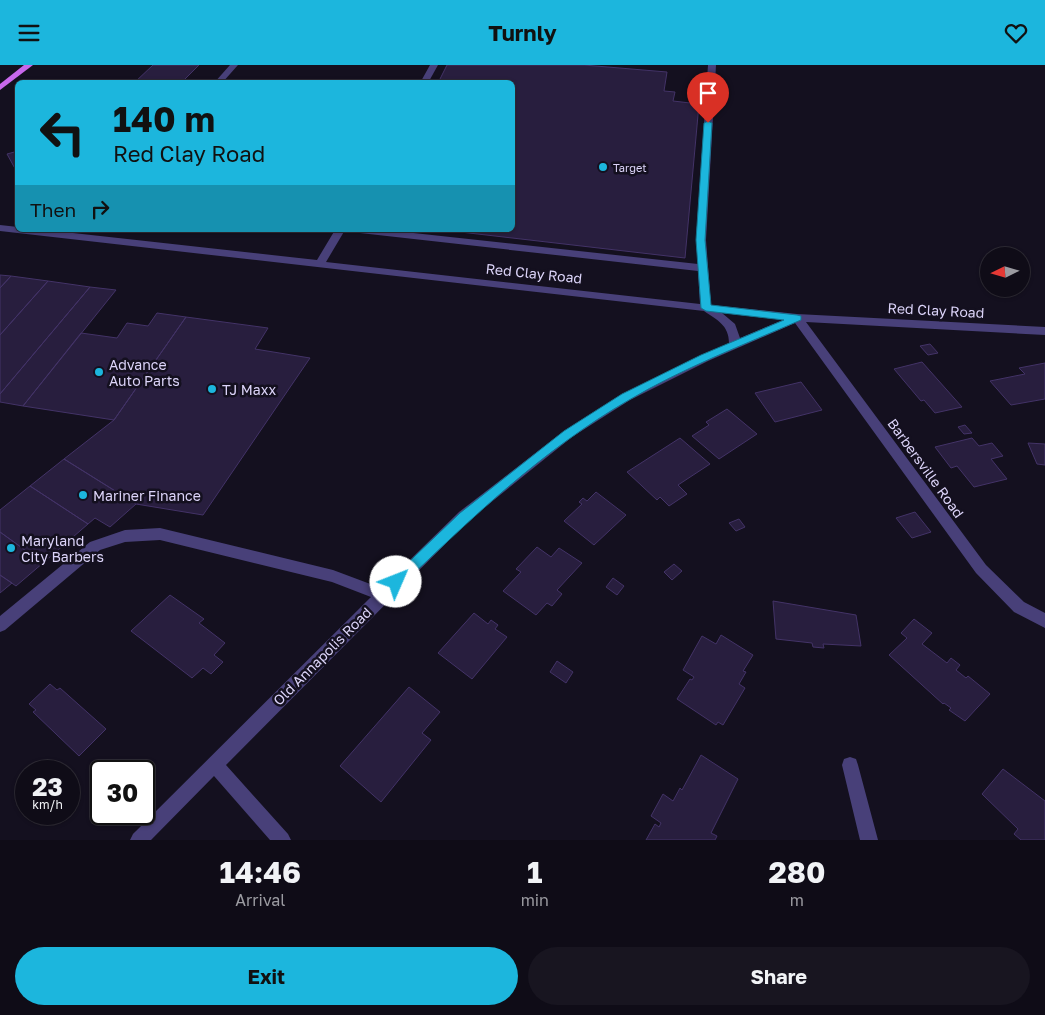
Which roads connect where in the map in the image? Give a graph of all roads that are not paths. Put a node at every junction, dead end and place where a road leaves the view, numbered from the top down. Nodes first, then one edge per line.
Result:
1 (29, 65) edge
2 (234, 65) edge
3 (434, 65) edge
4 (712, 65) edge
5 (220, 80) edge
6 (426, 80) edge
7 (0, 88) edge
8 (0, 228) edge
9 (15, 230) edge
10 (37, 232) edge
11 (339, 232) edge
12 (378, 232) edge
13 (320, 264) junction
14 (703, 268) junction
15 (706, 308) junction
16 (797, 318) junction
17 (1045, 331) edge
18 (735, 344) junction
19 (383, 595) junction
20 (1045, 621) edge
21 (0, 625) edge
22 (214, 765) junction
23 (850, 765) dead end
24 (139, 840) edge
25 (282, 840) edge
26 (869, 840) edge

1 - 7 main road
2 - 5 street
3 - 6 street
4 - 14 street
8 - 9 street, Red Clay Road
10 - 13 street, Red Clay Road
11 - 13 street
12 - 14 street
13 - 15 street, Red Clay Road
14 - 15 street
15 - 16 street, Red Clay Road
15 - 18 street
16 - 17 street, Red Clay Road
16 - 18 street, Old Annapolis Road
16 - 20 street, Barbersville Road
18 - 19 street, Old Annapolis Road
19 - 21 street
19 - 22 street, Old Annapolis Road
22 - 24 street, Old Annapolis Road
22 - 25 street
23 - 26 street

